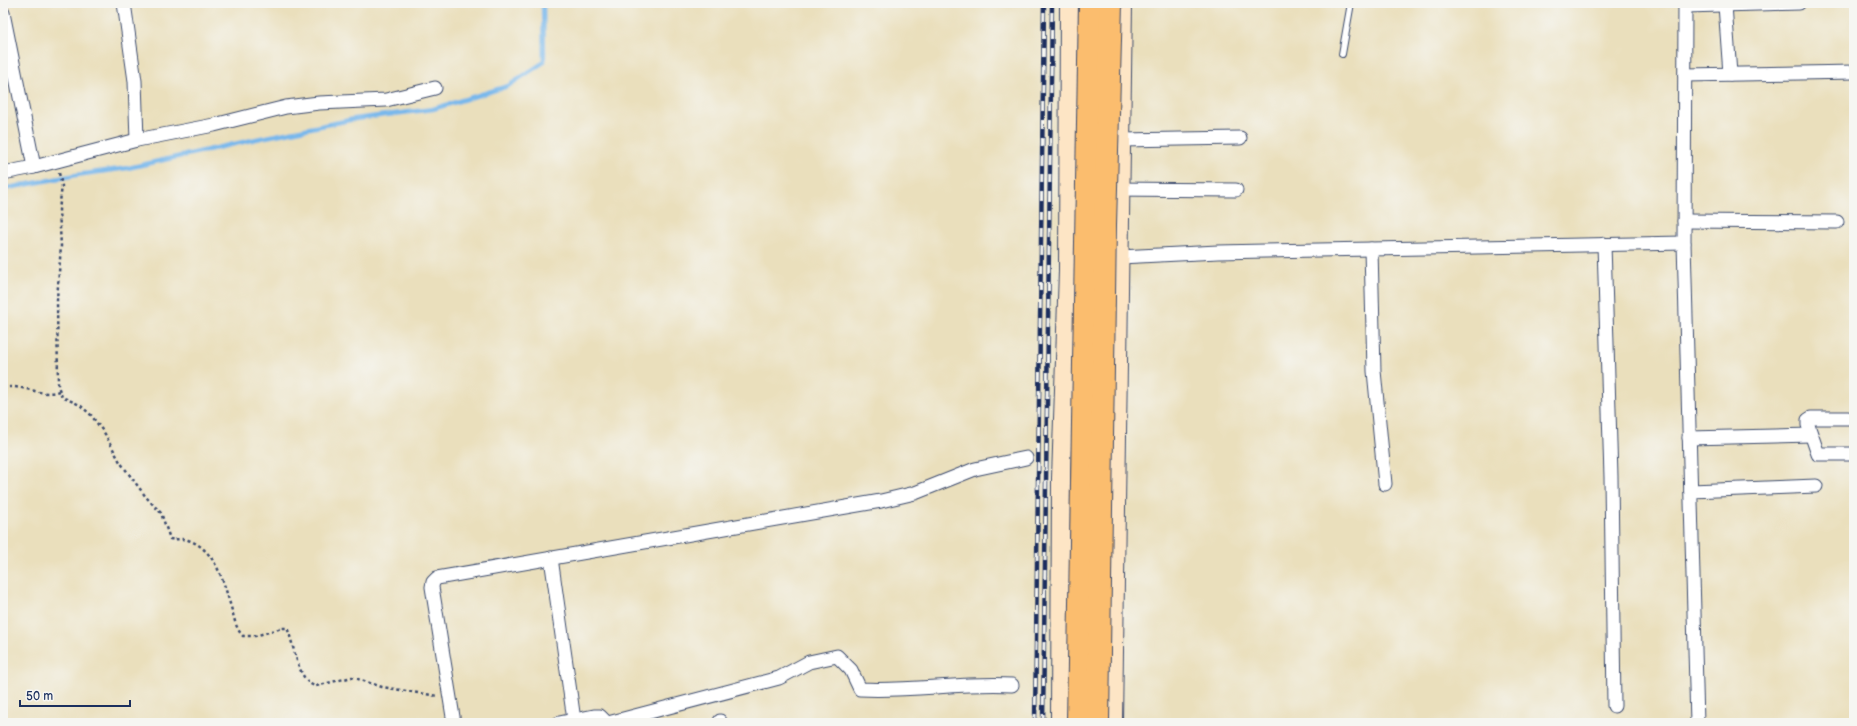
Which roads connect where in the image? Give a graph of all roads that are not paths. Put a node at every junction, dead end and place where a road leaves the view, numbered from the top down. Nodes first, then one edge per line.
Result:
1 (124, 3) edge
2 (1070, 3) edge
3 (1090, 3) edge
4 (1111, 3) edge
5 (1123, 3) edge
6 (1351, 3) edge
7 (1799, 3) edge
8 (1685, 5) edge
9 (1725, 5) junction
10 (3, 13) edge
11 (1342, 54) dead end
12 (1854, 72) edge
13 (1730, 74) junction
14 (1685, 75) junction
15 (435, 88) dead end
16 (1240, 138) dead end
17 (137, 140) junction
18 (1121, 140) junction
19 (34, 167) junction
20 (3, 173) edge
21 (1069, 189) junction
22 (1121, 189) junction
23 (1236, 190) dead end
24 (1684, 221) junction
25 (1837, 222) dead end
26 (1684, 242) junction
27 (1604, 244) junction
28 (1371, 249) junction
29 (1120, 258) junction
30 (1848, 418) dead end
31 (1811, 435) junction
32 (1689, 438) junction
33 (1854, 454) edge
34 (1026, 458) dead end
35 (1385, 484) dead end
36 (1816, 486) dead end
37 (1691, 491) junction
38 (551, 558) junction
39 (1012, 684) dead end
40 (1614, 706) dead end
41 (574, 720) junction
42 (454, 723) edge
43 (559, 723) edge
44 (608, 723) edge
45 (1060, 723) edge
46 (1078, 723) edge
47 (1098, 723) edge
48 (1113, 723) edge
49 (1697, 723) edge

1 - 17 street
2 - 21 street
3 - 46 highway, bridge
4 - 47 highway, bridge
5 - 18 street
6 - 11 lane
7 - 9 street
8 - 9 street
8 - 14 street
9 - 13 street
10 - 19 street
12 - 13 street
13 - 14 street
14 - 24 street
15 - 17 street
16 - 18 street
17 - 19 street
18 - 22 street
19 - 20 street
21 - 22 street
21 - 45 street
22 - 23 street
22 - 29 street
24 - 25 street
24 - 26 street
26 - 27 street
26 - 32 street
27 - 28 street
27 - 40 street
28 - 29 street
28 - 35 street
29 - 48 street
30 - 31 street
31 - 32 street
31 - 33 street
32 - 37 street
34 - 38 street
36 - 37 street
37 - 49 street
38 - 41 street
38 - 42 street
39 - 44 street
41 - 43 street
41 - 44 street

